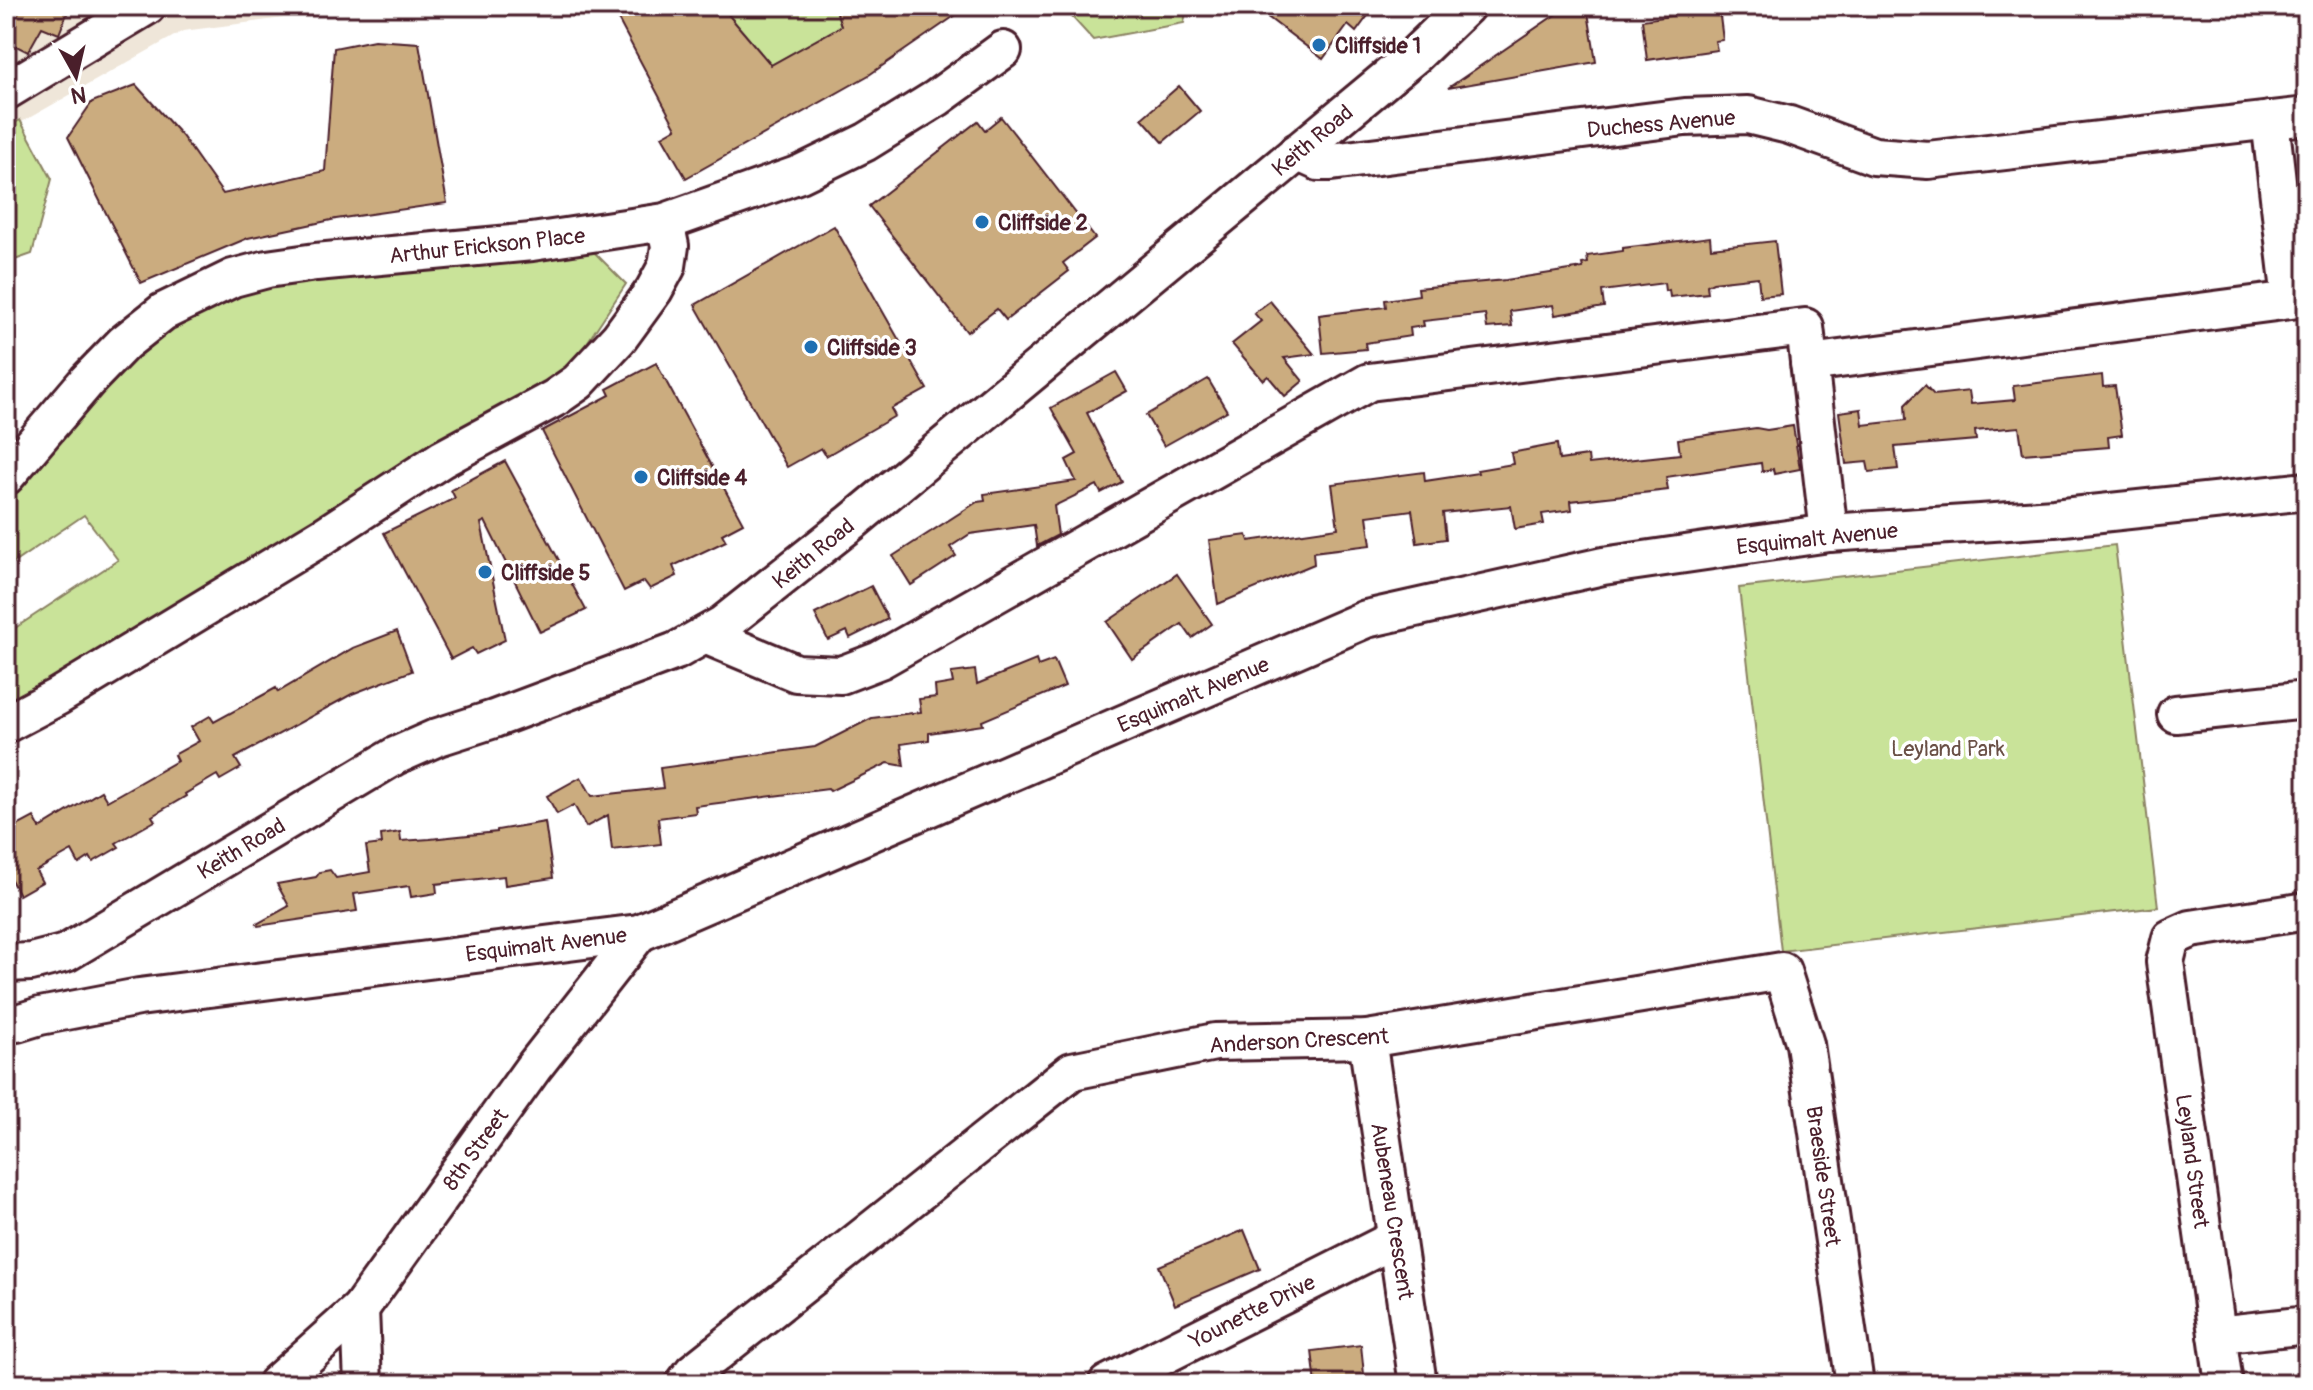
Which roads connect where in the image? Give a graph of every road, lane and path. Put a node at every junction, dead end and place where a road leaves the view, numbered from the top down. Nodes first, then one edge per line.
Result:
1 (147, 6) edge
2 (1466, 6) edge
3 (1003, 50) dead end
4 (6, 91) edge
5 (2307, 116) edge
6 (2270, 120) junction
7 (1297, 152) junction
8 (665, 222) junction
9 (1809, 363) junction
10 (6, 476) edge
11 (2307, 491) edge
12 (1829, 533) junction
13 (705, 635) junction
14 (2307, 700) edge
15 (2176, 714) dead end
16 (6, 724) edge
17 (2307, 911) edge
18 (639, 933) junction
19 (66, 953) junction
20 (6, 964) edge
21 (1782, 971) joint
22 (19, 1011) edge
23 (1367, 1039) junction
24 (1397, 1238) junction
25 (360, 1309) junction
26 (2307, 1325) edge
27 (2217, 1335) junction
28 (276, 1384) edge
29 (363, 1384) edge
30 (684, 1384) edge
31 (1107, 1384) edge
32 (1418, 1384) edge
33 (1855, 1384) edge
34 (2224, 1384) edge

1 - 4 street
2 - 7 street, Keith Road
3 - 8 street, Arthur Erickson Place
5 - 6 street, Duchess Avenue
6 - 7 street, Duchess Avenue
6 - 9 street
7 - 13 street, Keith Road
8 - 10 street, Arthur Erickson Place
8 - 16 street
9 - 12 street
9 - 13 street
11 - 12 street, Esquimalt Avenue
12 - 18 street, Esquimalt Avenue
13 - 19 street, Keith Road
14 - 15 street
17 - 27 street, Leyland Street
18 - 22 street, Esquimalt Avenue
18 - 25 street, 8th Street
19 - 20 street, Keith Road
19 - 22 street, Keith Road
20 - 22 street
21 - 23 street, Anderson Crescent
21 - 33 street, Braeside Street
23 - 24 street, Aubeneau Crescent
23 - 30 street, Anderson Crescent
24 - 31 street, Younette Drive
24 - 32 street, Aubeneau Crescent
25 - 28 street, 8th Street
25 - 29 street
26 - 27 street
27 - 34 street, Leyland Street

